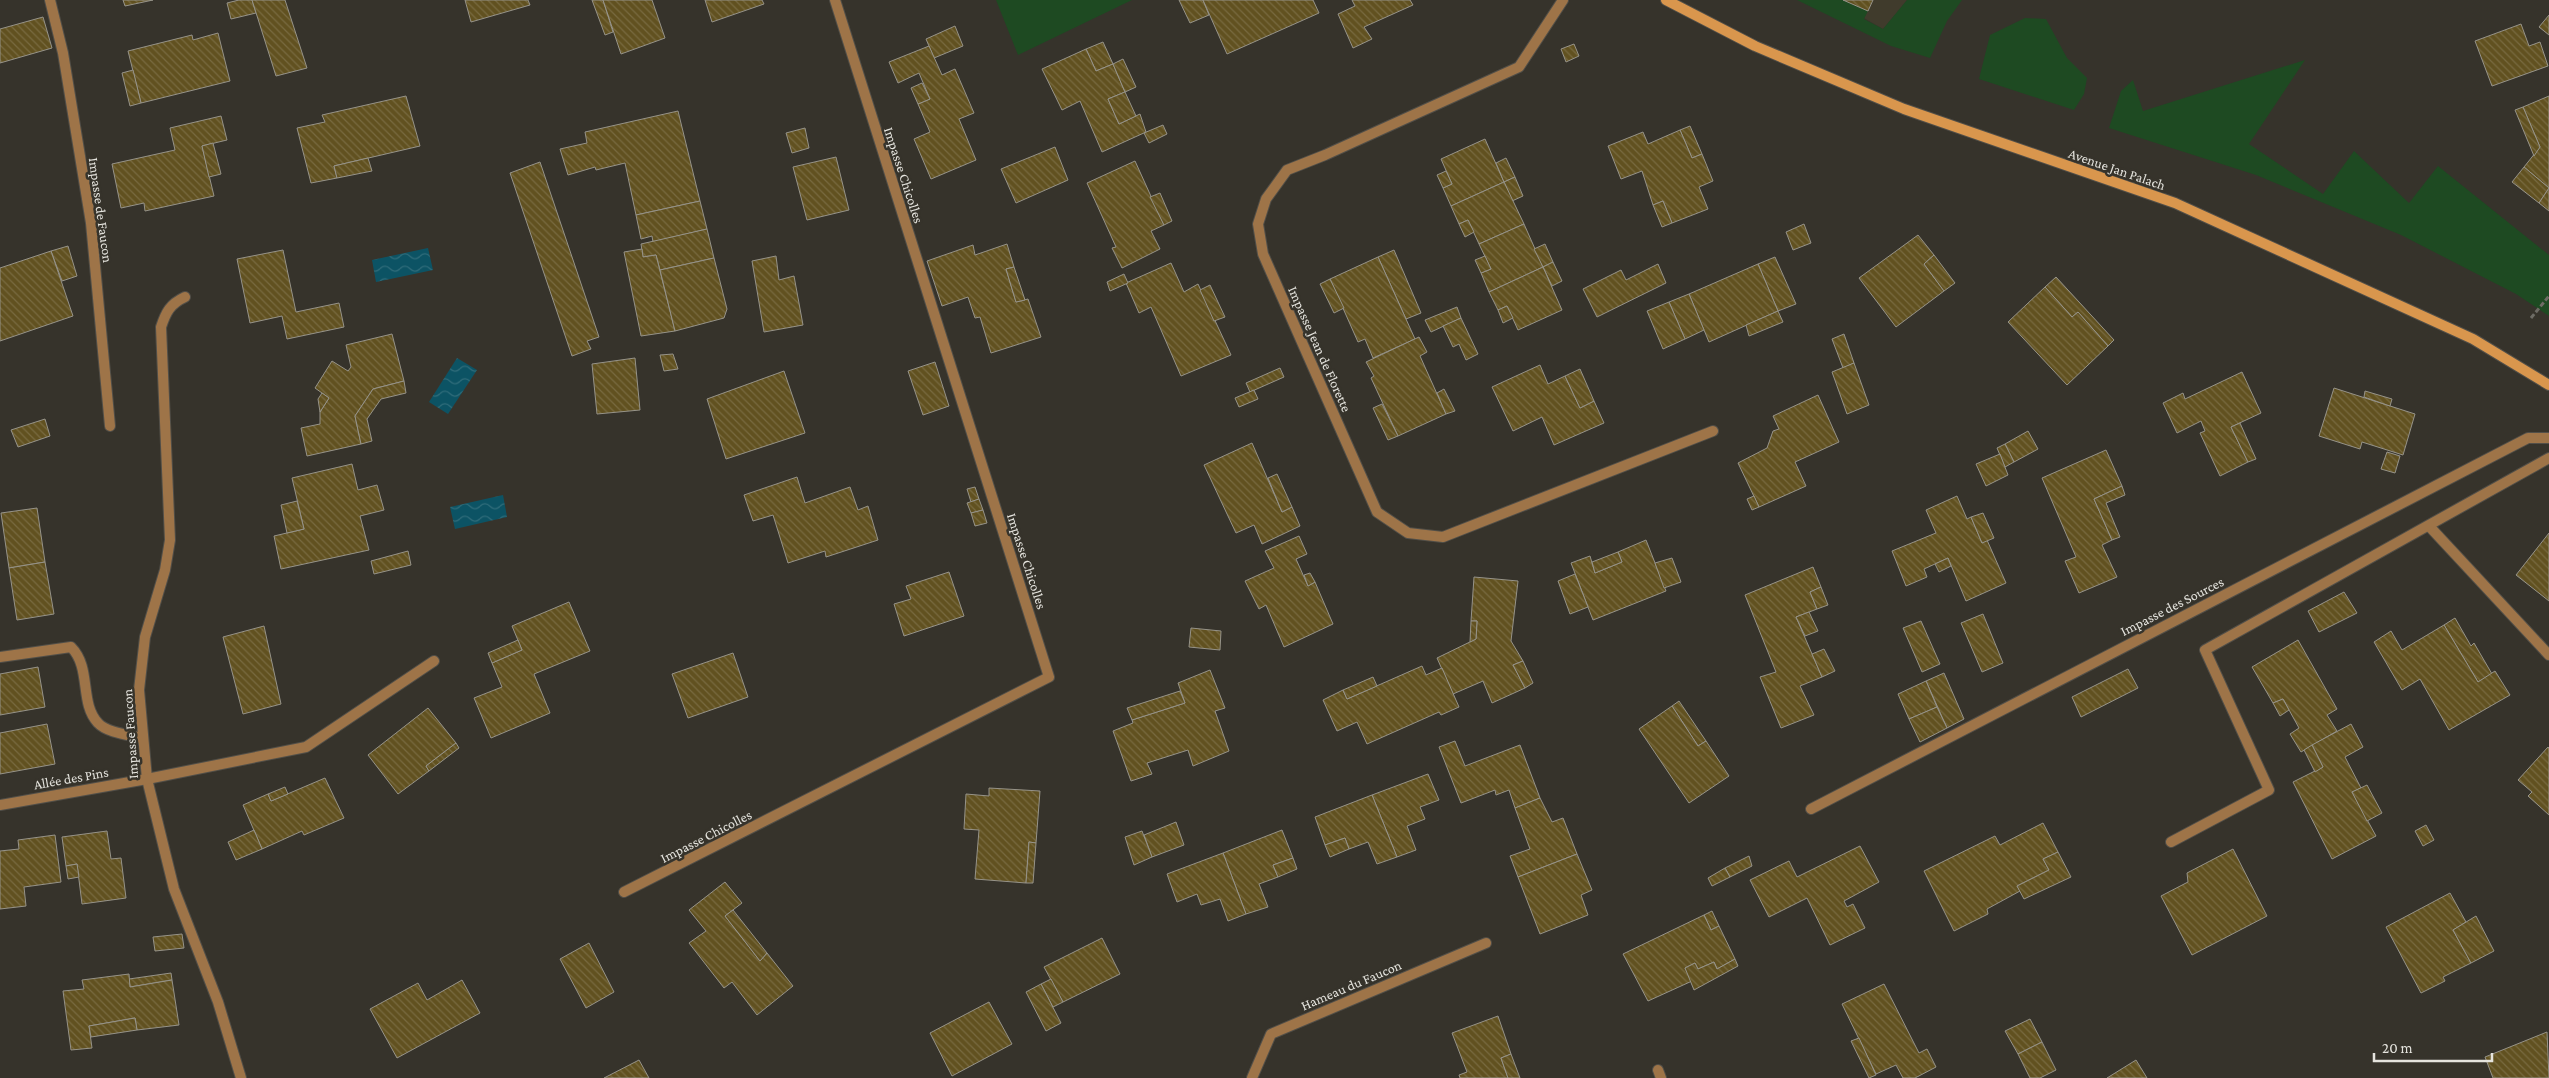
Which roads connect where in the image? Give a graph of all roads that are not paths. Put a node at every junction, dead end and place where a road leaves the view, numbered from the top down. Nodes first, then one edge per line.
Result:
1 (50, 0) edge
2 (835, 0) edge
3 (1562, 0) edge
4 (1666, 0) edge
5 (185, 297) dead end
6 (2549, 385) edge
7 (110, 426) dead end
8 (1713, 431) dead end
9 (2549, 438) edge
10 (2549, 458) edge
11 (2429, 526) junction
12 (2549, 654) edge
13 (0, 657) edge
14 (434, 661) dead end
15 (142, 738) junction
16 (147, 779) junction
17 (0, 805) edge
18 (1811, 809) dead end
19 (2172, 842) dead end
20 (624, 892) dead end
21 (1486, 943) dead end
22 (241, 1078) edge
23 (1252, 1078) edge

1 - 7 street, Impasse de Faucon
2 - 20 street, Impasse Chicolles
3 - 8 street, Impasse Jean de Florette
4 - 6 street, Avenue Jan Palach
5 - 15 street, Impasse Faucon
9 - 18 street, Impasse des Sources
10 - 11 street
11 - 12 street
11 - 19 street
13 - 15 street
14 - 16 street, Allée des Pins
15 - 16 street, Impasse Faucon
16 - 17 street, Allée des Pins
16 - 22 street, Impasse Faucon
21 - 23 street, Hameau du Faucon

